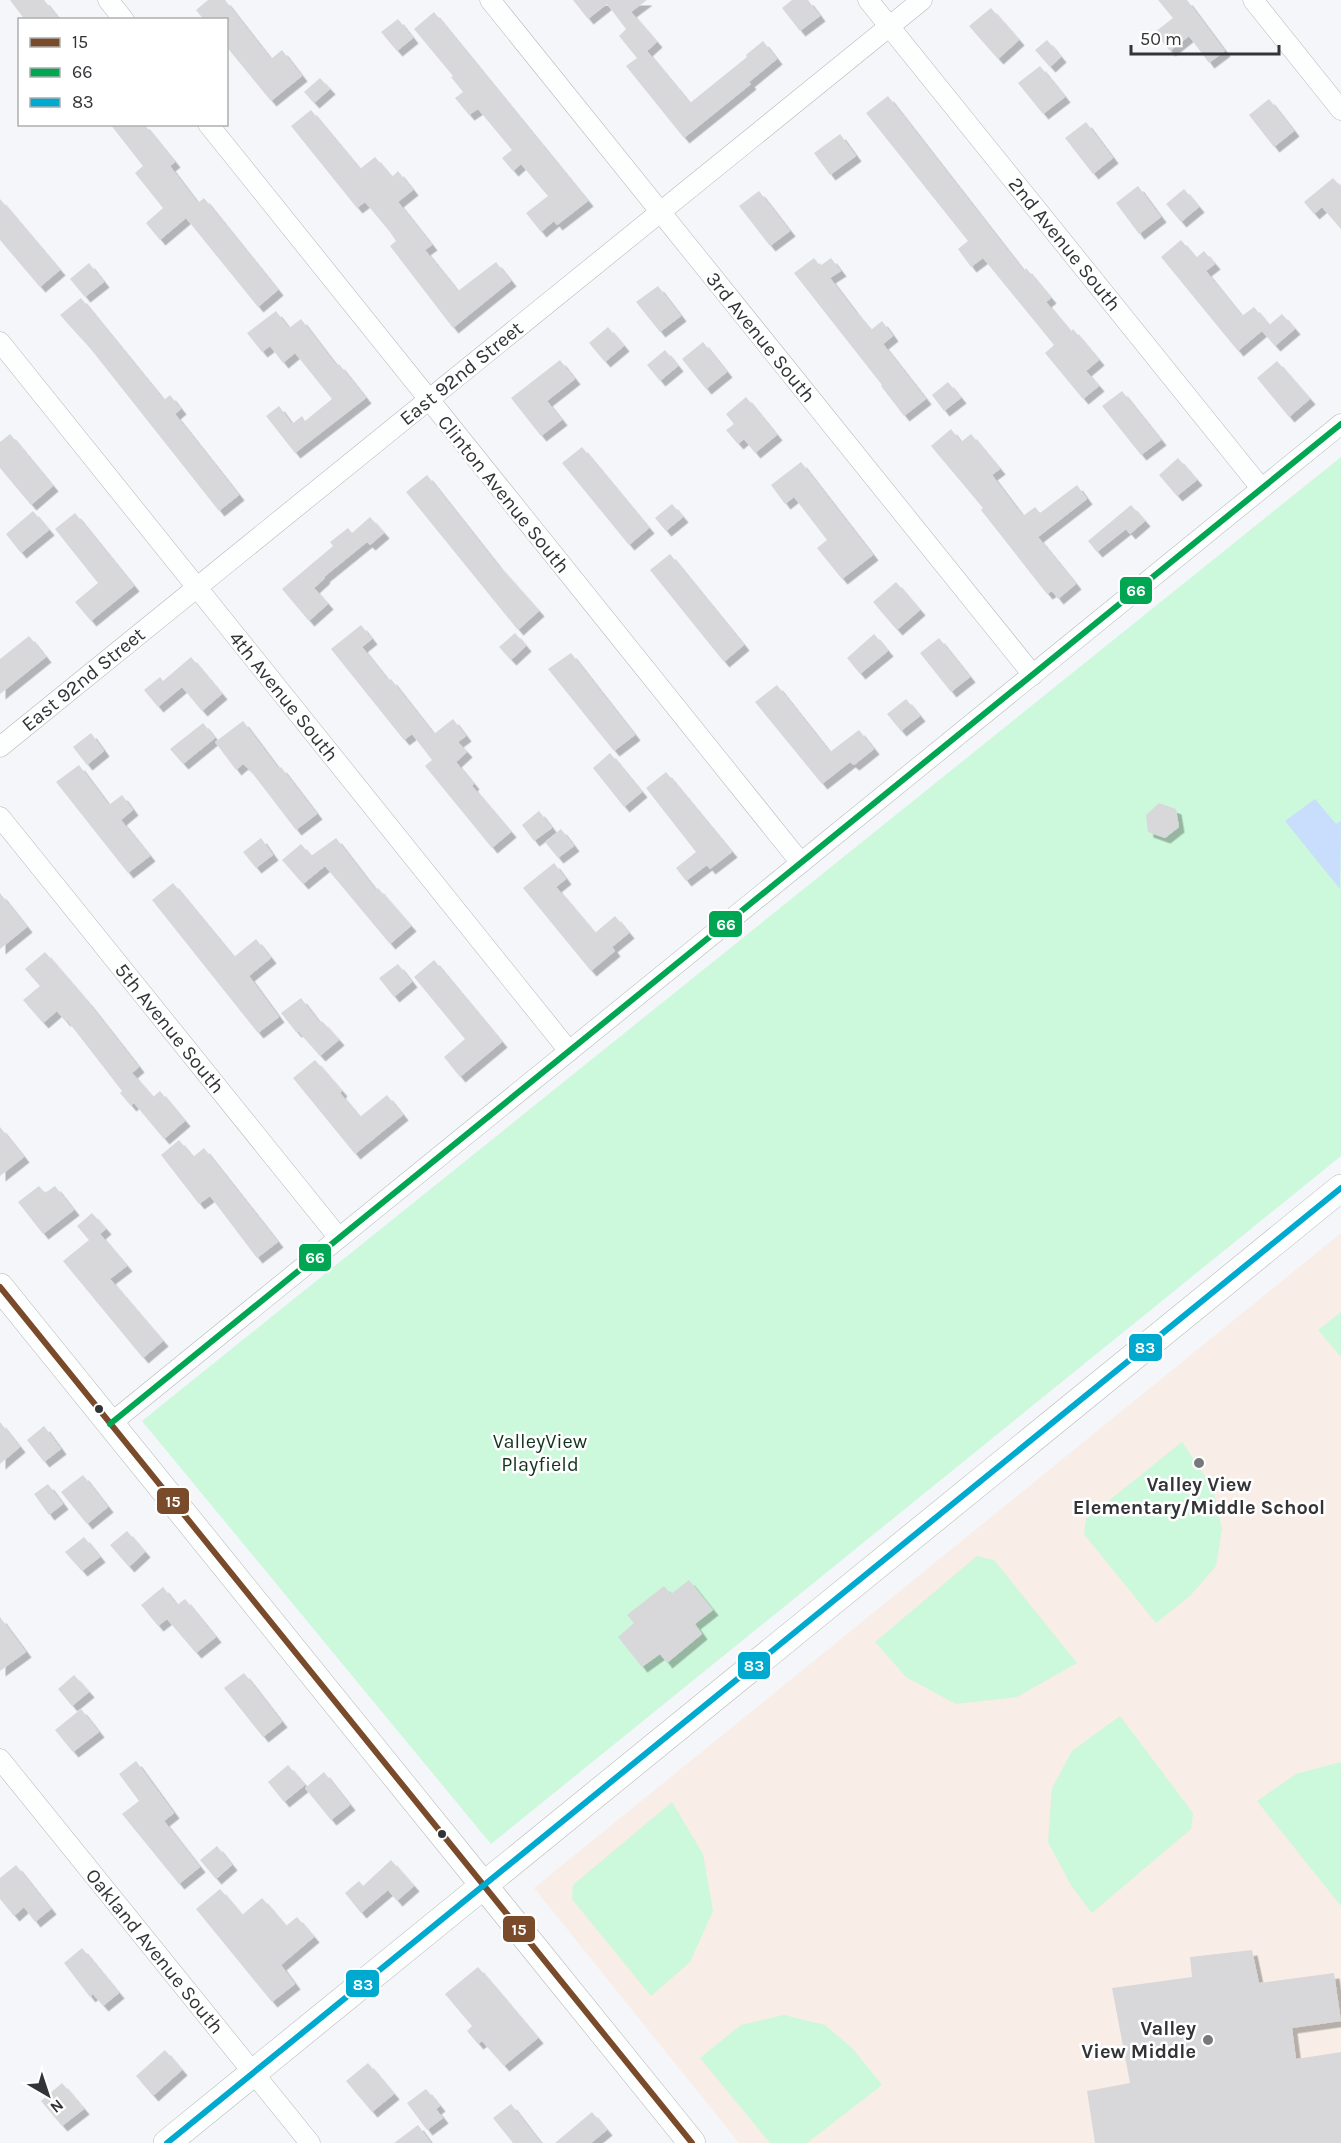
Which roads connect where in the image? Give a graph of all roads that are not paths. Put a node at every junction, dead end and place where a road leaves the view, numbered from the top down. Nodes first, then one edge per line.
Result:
1 (108, 0) edge
2 (490, 0) edge
3 (868, 0) edge
4 (922, 0) edge
5 (1253, 0) edge
6 (122, 18) edge
7 (890, 26) junction
8 (1341, 110) edge
9 (210, 126) edge
10 (660, 212) junction
11 (0, 342) edge
12 (429, 399) junction
13 (1341, 424) edge
14 (1261, 488) junction
15 (197, 587) junction
16 (1033, 675) junction
17 (0, 747) edge
18 (0, 817) edge
19 (801, 863) junction
20 (569, 1051) junction
21 (1341, 1188) edge
22 (339, 1238) junction
23 (0, 1287) edge
24 (110, 1424) junction
25 (0, 1759) edge
26 (483, 1885) junction
27 (253, 2072) junction
28 (167, 2143) edge
29 (310, 2143) edge
30 (692, 2143) edge

1 - 6 street
2 - 10 street, 3rd Avenue South
3 - 7 street, 2nd Avenue South
4 - 7 street, East 92nd Street
5 - 8 street
7 - 10 street, East 92nd Street
7 - 14 street, 2nd Avenue South
9 - 12 street, Clinton Avenue South
10 - 12 street, East 92nd Street
10 - 16 street, 3rd Avenue South
11 - 15 street, 4th Avenue South
12 - 15 street, East 92nd Street
12 - 19 street, Clinton Avenue South
13 - 14 street
14 - 16 street
15 - 17 street, East 92nd Street
15 - 20 street, 4th Avenue South
16 - 19 street
18 - 22 street, 5th Avenue South
19 - 20 street
20 - 22 street
21 - 26 street
22 - 24 street
23 - 24 street
24 - 26 street
25 - 27 street, Oakland Avenue South
26 - 27 street
26 - 30 street
27 - 28 street
27 - 29 street, Oakland Avenue South

